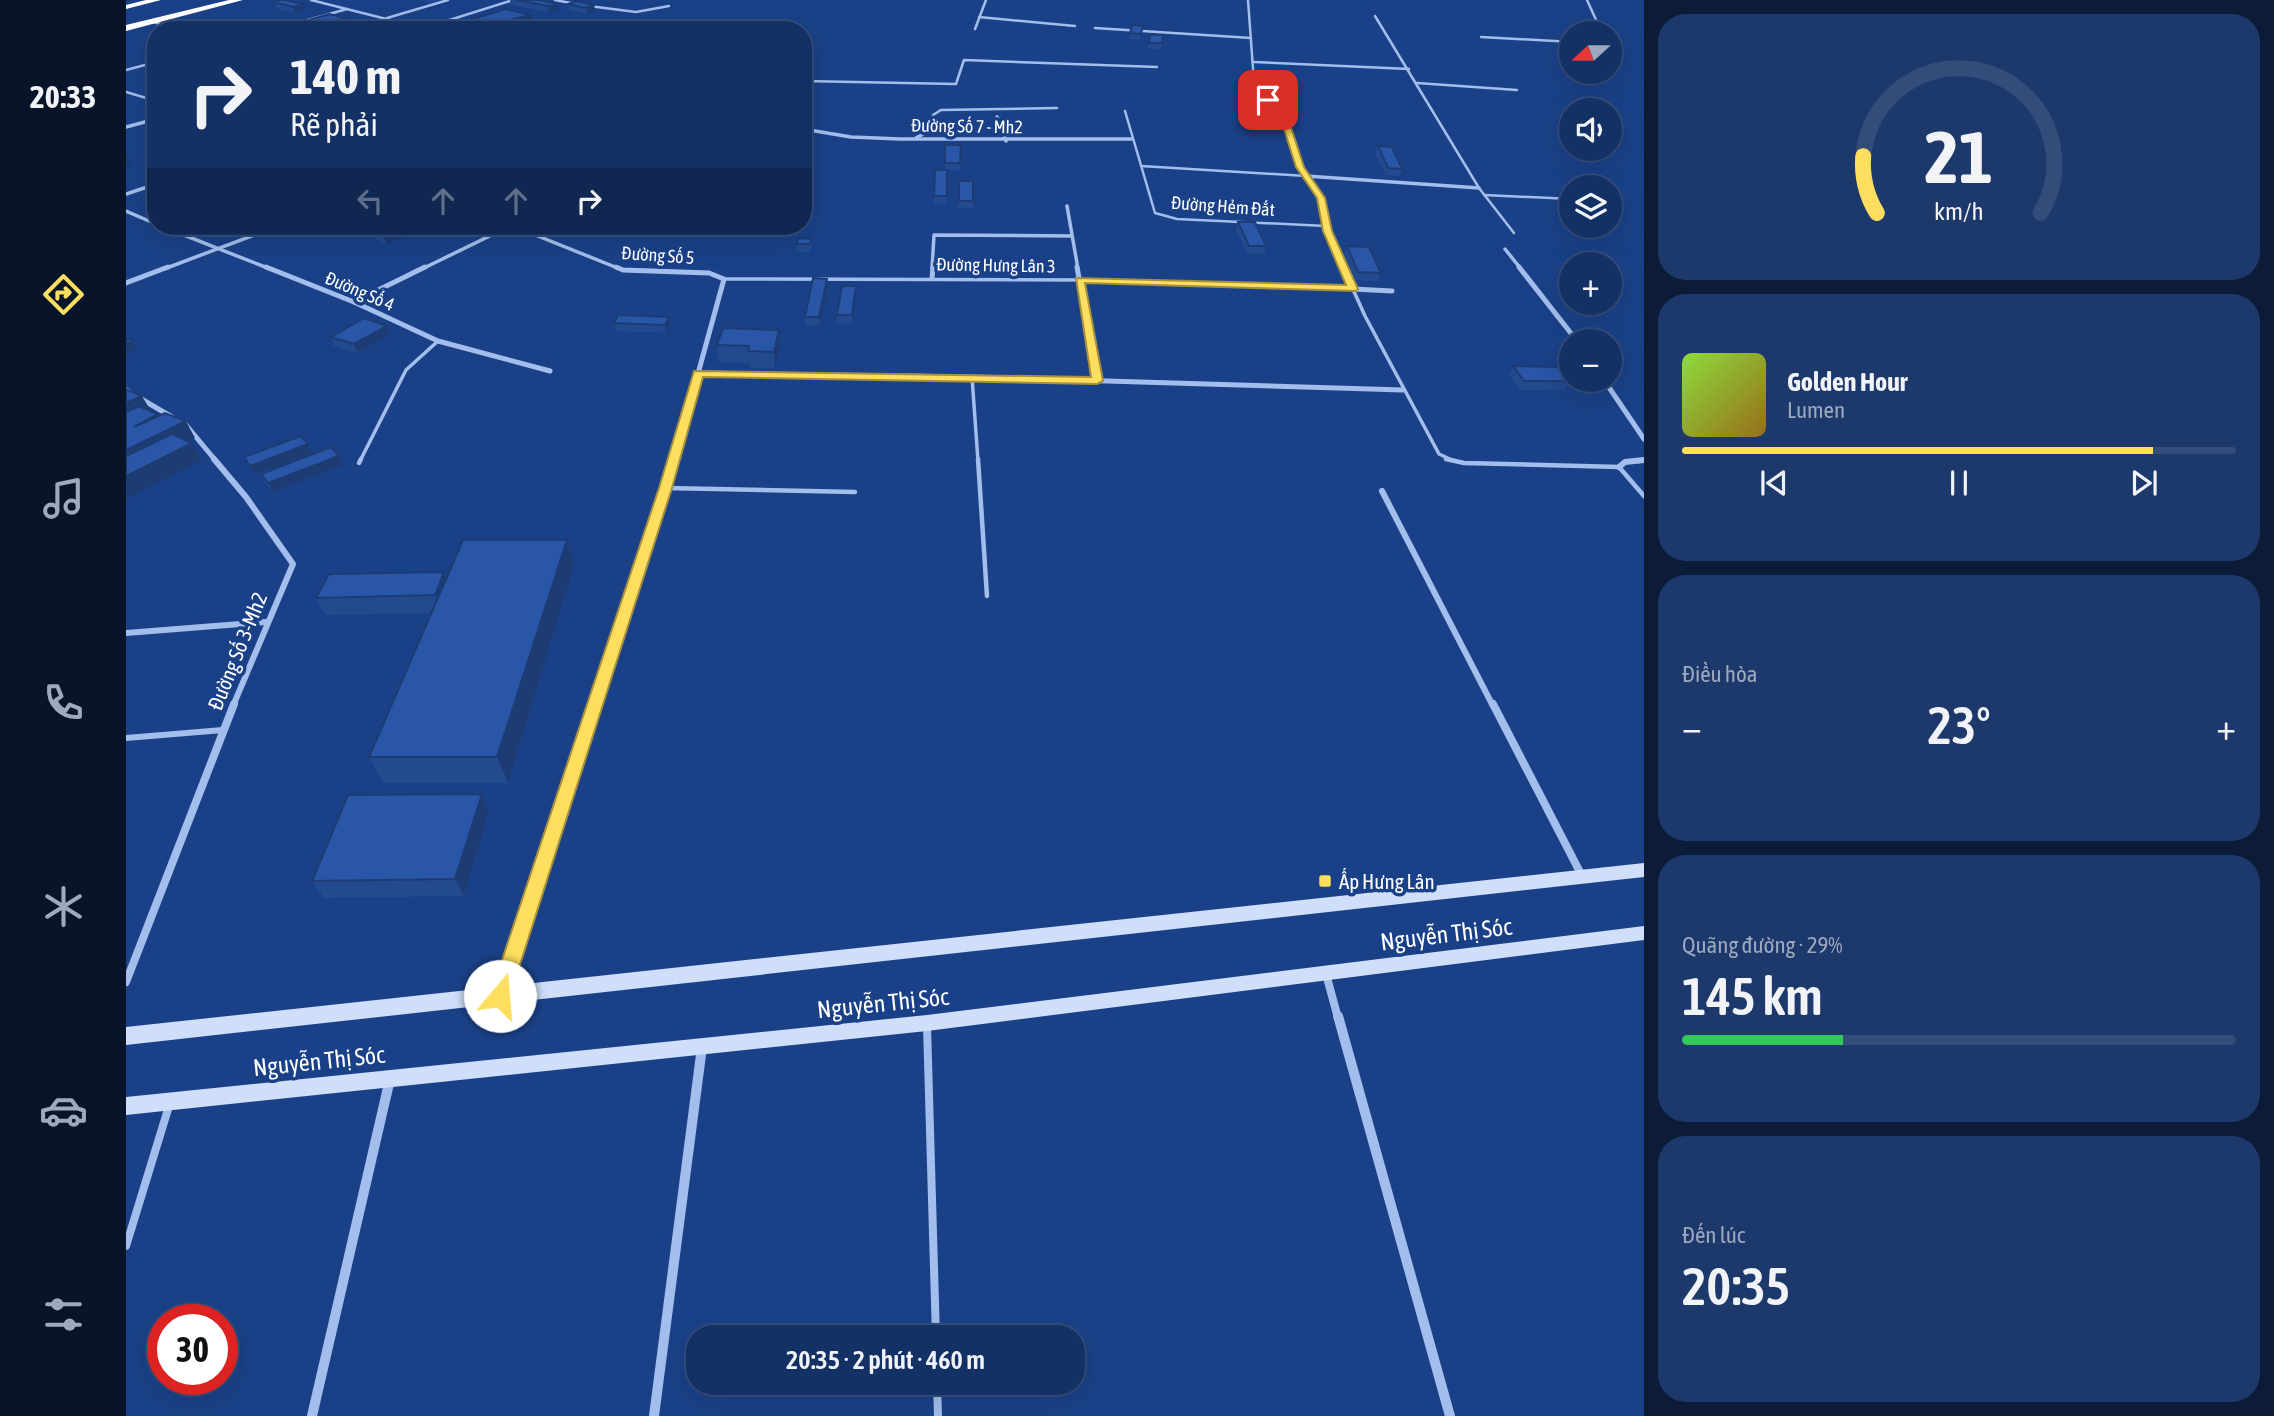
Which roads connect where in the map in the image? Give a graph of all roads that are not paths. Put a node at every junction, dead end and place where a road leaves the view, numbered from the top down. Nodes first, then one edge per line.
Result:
1 (214, 0) edge
2 (239, 0) edge
3 (311, 0) edge
4 (448, 0) edge
5 (513, 0) edge
6 (555, 0) edge
7 (986, 0) edge
8 (1248, 0) edge
9 (1587, 0) edge
10 (159, 4) edge
11 (669, 6) dead end
12 (126, 7) edge
13 (347, 8) junction
14 (1375, 16) dead end
15 (979, 17) junction
16 (387, 18) junction
17 (126, 19) edge
18 (157, 21) edge
19 (303, 21) edge
20 (398, 21) edge
21 (446, 21) edge
22 (1597, 21) edge
23 (147, 24) edge
24 (1075, 26) dead end
25 (1095, 28) dead end
26 (126, 29) edge
27 (975, 29) dead end
28 (1481, 37) dead end
29 (1251, 38) junction
30 (1559, 41) edge
31 (1253, 62) junction
32 (147, 64) edge
33 (1157, 67) dead end
34 (1409, 69) junction
35 (126, 70) edge
36 (812, 81) edge
37 (1417, 83) junction
38 (1517, 90) dead end
39 (126, 92) edge
40 (147, 98) edge
41 (1057, 108) dead end
42 (1125, 111) dead end
43 (997, 117) dead end
44 (147, 121) edge
45 (126, 127) edge
46 (812, 131) edge
47 (912, 139) junction
48 (1132, 139) junction
49 (1006, 141) junction
50 (1141, 166) junction
51 (1307, 176) junction
52 (147, 187) edge
53 (1479, 188) junction
54 (126, 194) edge
55 (1484, 195) junction
56 (1559, 199) edge
57 (1067, 206) dead end
58 (126, 211) edge
59 (147, 220) edge
60 (1326, 226) junction
61 (1514, 233) dead end
62 (183, 235) edge
63 (255, 235) edge
64 (493, 235) edge
65 (535, 235) edge
66 (1072, 236) junction
67 (218, 249) junction
68 (1505, 249) dead end
69 (932, 278) junction
70 (724, 279) junction
71 (1080, 280) junction
72 (126, 283) edge
73 (1353, 289) junction
74 (1392, 291) dead end
75 (354, 302) junction
76 (1568, 329) edge
77 (438, 341) junction
78 (550, 371) dead end
79 (698, 373) junction
80 (972, 377) junction
81 (1097, 381) junction
82 (126, 390) edge
83 (1403, 390) junction
84 (1612, 392) edge
85 (1644, 439) edge
86 (1644, 460) edge
87 (359, 463) dead end
88 (1619, 467) junction
89 (666, 488) junction
90 (1382, 491) dead end
91 (855, 492) dead end
92 (1644, 496) edge
93 (987, 596) dead end
94 (266, 622) junction
95 (126, 633) edge
96 (223, 730) junction
97 (126, 738) edge
98 (1644, 870) edge
99 (1583, 877) junction
100 (1644, 933) edge
101 (1326, 974) junction
102 (126, 982) edge
103 (500, 996) junction
104 (927, 1023) junction
105 (126, 1036) edge
106 (702, 1046) junction
107 (390, 1079) junction
108 (171, 1100) junction
109 (126, 1106) edge
110 (126, 1246) edge
111 (936, 1325) edge
112 (937, 1395) edge
113 (312, 1416) edge
114 (654, 1416) edge
115 (938, 1416) edge
116 (1450, 1416) edge

1 - 17 highway
2 - 18 highway
3 - 13 street
4 - 16 lane
5 - 21 lane
6 - 11 lane
7 - 15 street
8 - 29 lane
9 - 22 street
10 - 12 highway
10 - 17 highway
13 - 16 street
13 - 19 street
14 - 34 lane
15 - 24 street
15 - 27 street
16 - 20 street
23 - 26 highway
25 - 29 lane
28 - 30 street
29 - 31 lane
31 - 34 street
31 - 51 lane
32 - 35 street
33 - 36 lane
34 - 37 lane
37 - 38 street
37 - 53 lane
39 - 40 street
41 - 47 street
42 - 48 lane, Đường Hẻm Đắt
43 - 49 street
44 - 45 street
46 - 47 street, Đường Số 7 - Mh2
47 - 49 street, Đường Số 7 - Mh2
48 - 49 street, Đường Số 7 - Mh2
48 - 50 lane, Đường Hẻm Đắt
50 - 51 lane
50 - 60 lane, Đường Hẻm Đắt
51 - 53 street
51 - 60 lane
52 - 54 street
53 - 55 lane
55 - 56 lane
55 - 61 lane
57 - 66 street
58 - 59 street
60 - 73 lane
62 - 67 street, Đường Số 4
63 - 67 street
64 - 75 street
65 - 70 street, Đường Số 5
66 - 69 street
66 - 71 street
67 - 72 street
67 - 75 street, Đường Số 4
68 - 76 street
69 - 70 lane, Đường Hưng Lân 3
69 - 71 lane, Đường Hưng Lân 3
70 - 79 street
71 - 73 lane, Đường Hưng Lân 3
71 - 81 street
73 - 74 street
73 - 83 lane
75 - 77 street, Đường Số 4
77 - 78 street, Đường Số 4
77 - 87 lane
79 - 80 street
79 - 89 street
80 - 81 street
80 - 93 lane
81 - 83 street
82 - 94 street, Đường Số 3-Mh2
83 - 88 lane
84 - 85 street
86 - 88 street
88 - 92 lane
89 - 91 lane
89 - 103 street
90 - 99 street
94 - 95 street
94 - 96 street, Đường Số 3-Mh2
96 - 97 lane
96 - 102 street, Đường Số 3-Mh2
98 - 99 main road, Nguyễn Thị Sóc
99 - 103 main road, Nguyễn Thị Sóc
100 - 101 main road, Nguyễn Thị Sóc
101 - 104 main road, Nguyễn Thị Sóc
101 - 116 street
103 - 105 main road, Nguyễn Thị Sóc
104 - 106 main road, Nguyễn Thị Sóc
104 - 111 lane
106 - 107 main road, Nguyễn Thị Sóc
106 - 114 street
107 - 108 main road, Nguyễn Thị Sóc
107 - 113 street
108 - 109 main road, Nguyễn Thị Sóc
108 - 110 lane
112 - 115 lane

